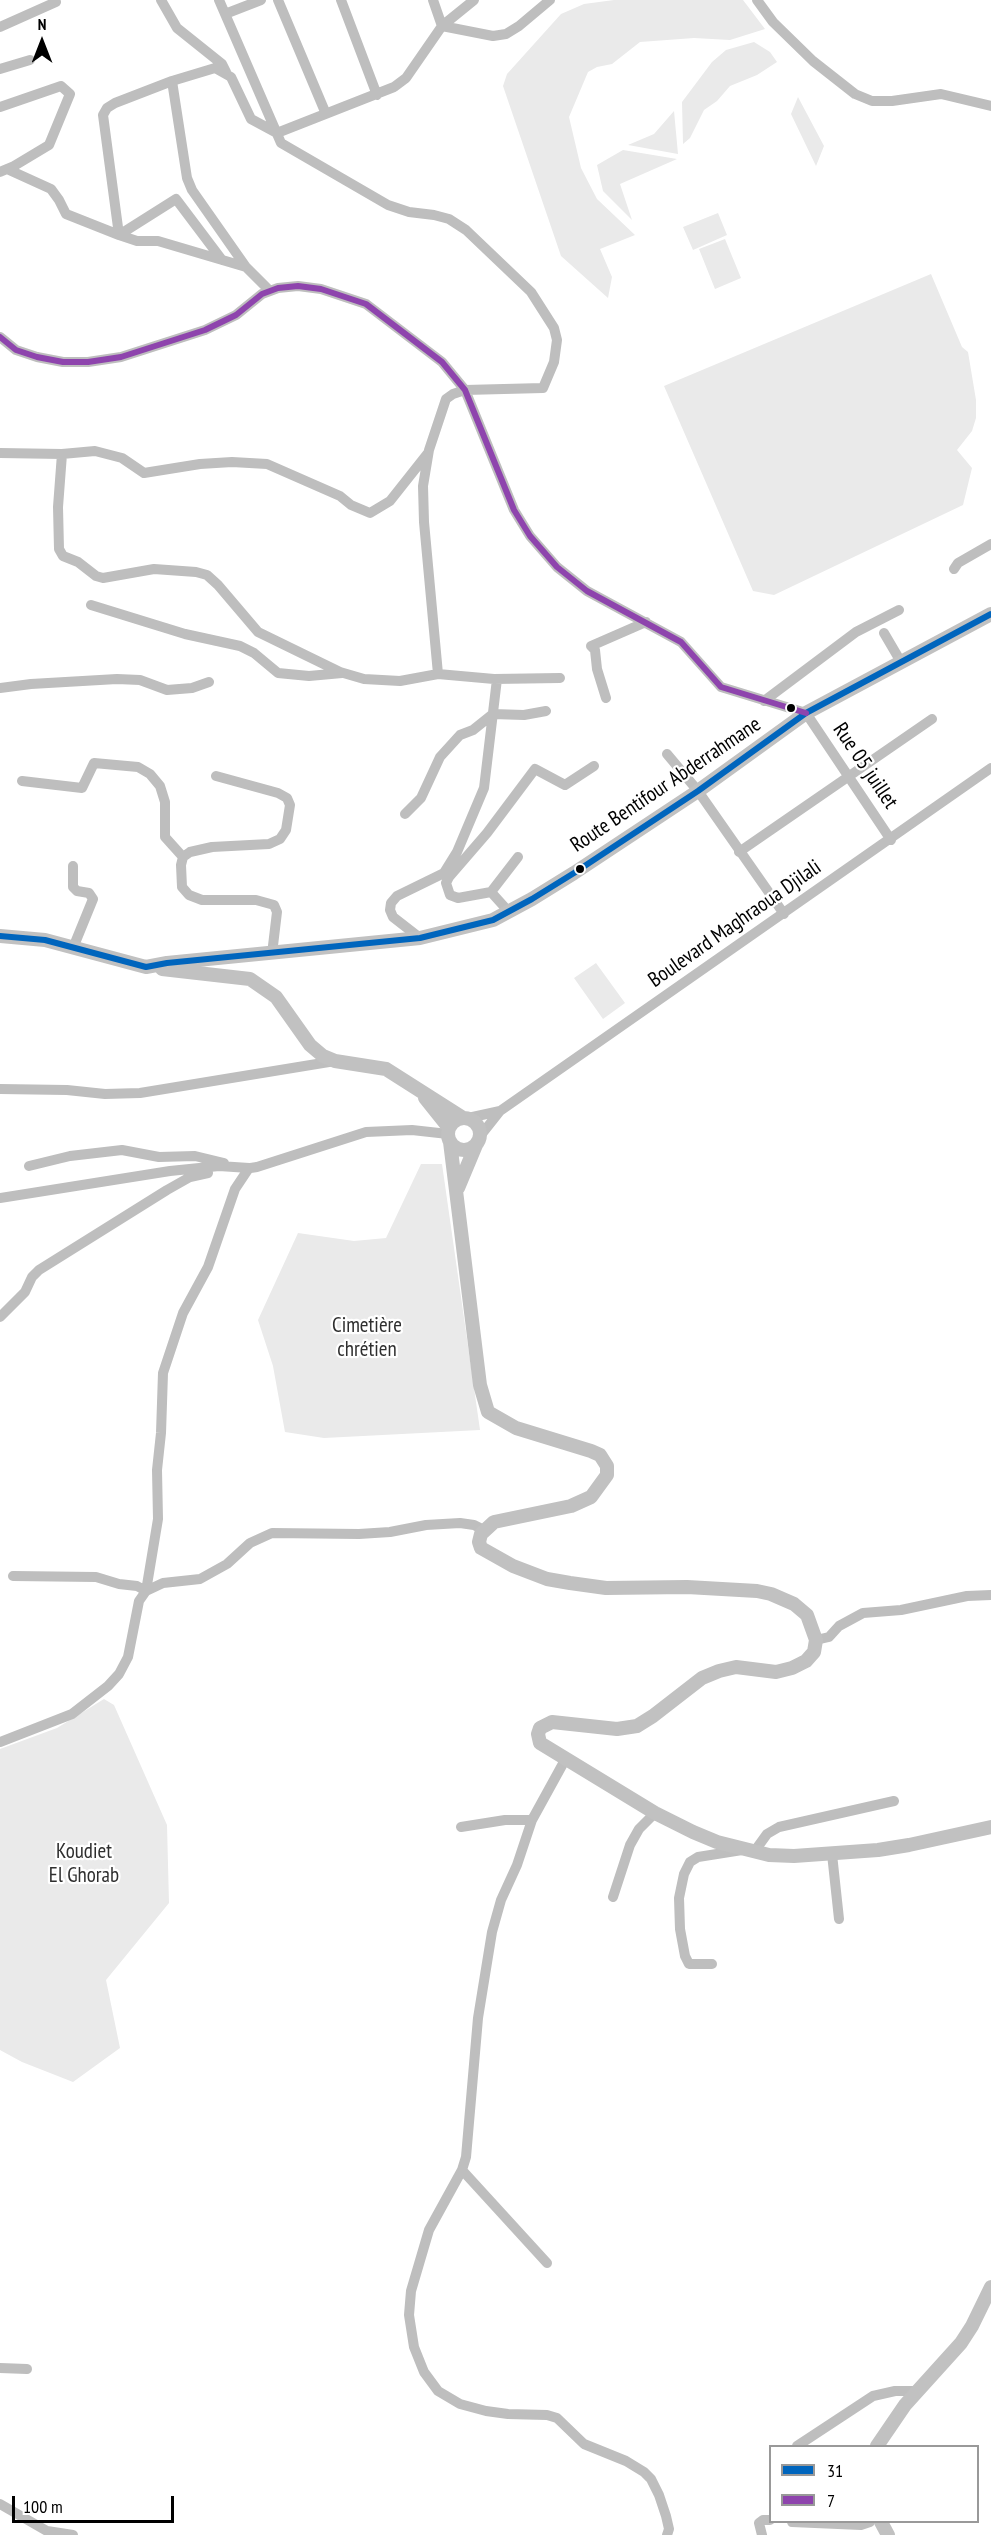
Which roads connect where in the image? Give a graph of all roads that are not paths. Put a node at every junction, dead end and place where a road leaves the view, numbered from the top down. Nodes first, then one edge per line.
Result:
1 (161, 0) edge
2 (219, 0) edge
3 (261, 0) edge
4 (278, 0) edge
5 (341, 0) edge
6 (433, 0) edge
7 (474, 0) edge
8 (550, 0) edge
9 (757, 0) edge
10 (56, 2) dead end
11 (225, 14) junction
12 (442, 26) junction
13 (0, 27) edge
14 (30, 60) dead end
15 (0, 69) edge
16 (225, 72) junction
17 (172, 81) junction
18 (377, 95) junction
19 (991, 106) edge
20 (0, 107) edge
21 (326, 114) junction
22 (277, 133) junction
23 (4, 170) edge
24 (119, 235) junction
25 (223, 261) junction
26 (246, 267) junction
27 (270, 291) junction
28 (0, 337) edge
29 (465, 390) junction
30 (429, 450) junction
31 (0, 453) edge
32 (62, 454) junction
33 (991, 544) edge
34 (954, 569) dead end
35 (91, 606) dead end
36 (899, 610) dead end
37 (991, 614) edge
38 (646, 621) junction
39 (884, 633) dead end
40 (901, 662) junction
41 (342, 673) junction
42 (438, 674) junction
43 (560, 678) dead end
44 (497, 679) junction
45 (209, 682) dead end
46 (0, 688) edge
47 (606, 698) dead end
48 (764, 701) junction
49 (546, 711) dead end
50 (806, 713) junction
51 (493, 714) junction
52 (932, 719) dead end
53 (667, 754) dead end
54 (594, 766) dead end
55 (991, 768) edge
56 (216, 776) dead end
57 (848, 777) junction
58 (22, 781) dead end
59 (698, 791) junction
60 (405, 814) dead end
61 (891, 840) junction
62 (739, 852) junction
63 (183, 856) junction
64 (518, 857) dead end
65 (73, 866) dead end
66 (491, 892) junction
67 (509, 912) junction
68 (784, 914) junction
69 (0, 936) edge
70 (420, 938) junction
71 (73, 948) junction
72 (272, 954) junction
73 (146, 967) junction
74 (335, 1061) junction
75 (416, 1087) junction
76 (0, 1089) edge
77 (500, 1111) junction
78 (466, 1118) junction
79 (449, 1135) junction
80 (478, 1140) junction
81 (29, 1166) dead end
82 (232, 1166) junction
83 (249, 1168) junction
84 (457, 1190) junction
85 (0, 1198) edge
86 (0, 1317) edge
87 (484, 1530) junction
88 (13, 1576) dead end
89 (146, 1591) junction
90 (991, 1595) edge
91 (816, 1640) junction
92 (0, 1742) edge
93 (565, 1760) junction
94 (894, 1801) dead end
95 (655, 1813) junction
96 (532, 1820) junction
97 (461, 1827) dead end
98 (991, 1827) edge
99 (749, 1851) junction
100 (832, 1854) junction
101 (613, 1897) dead end
102 (839, 1919) dead end
103 (712, 1964) dead end
104 (462, 2170) junction
105 (547, 2263) dead end
106 (991, 2287) edge
107 (0, 2368) edge
108 (27, 2369) dead end
109 (917, 2391) junction
110 (799, 2445) edge
111 (878, 2445) edge
112 (0, 2504) edge
113 (769, 2520) edge
114 (809, 2523) edge
115 (868, 2523) edge
116 (72, 2535) edge
117 (667, 2535) edge
118 (762, 2535) edge

1 - 16 street
2 - 11 street
3 - 11 street
4 - 21 street
5 - 18 street
6 - 12 street
7 - 12 street
8 - 12 street
9 - 19 street
10 - 13 street
11 - 22 street
12 - 18 street
14 - 15 street
16 - 17 street
16 - 22 street
17 - 24 street
17 - 26 street
18 - 21 street
20 - 23 street
21 - 22 street
22 - 29 street
23 - 24 street
24 - 25 street
24 - 25 street
25 - 26 street
26 - 27 street
27 - 28 street
27 - 29 street
29 - 30 street
29 - 38 street
30 - 32 street
30 - 42 street
31 - 32 street
32 - 41 street
33 - 34 street
35 - 41 street
36 - 48 street
37 - 40 main road, Route Bentifour Abderrahmane
38 - 47 street
38 - 48 street
39 - 40 street
40 - 50 main road, Route Bentifour Abderrahmane
41 - 42 street
42 - 44 street
43 - 44 street
44 - 51 street
45 - 46 street
48 - 50 street
49 - 51 street
50 - 57 street, Rue 05 juillet
50 - 59 main road, Route Bentifour Abderrahmane
51 - 60 street
51 - 70 street
52 - 57 street
53 - 59 street
54 - 66 street
55 - 61 street, Boulevard Maghraoua Djilali
56 - 63 street
57 - 61 street, Rue 05 juillet
57 - 62 street
58 - 63 street
59 - 62 street
59 - 67 main road, Route Bentifour Abderrahmane
61 - 68 street, Boulevard Maghraoua Djilali
62 - 68 street
63 - 72 street
64 - 66 street
65 - 71 street
66 - 67 street
67 - 70 main road, Route Bentifour Abderrahmane
68 - 77 street, Boulevard Maghraoua Djilali
69 - 71 main road
70 - 72 main road, Route Bentifour Abderrahmane
71 - 73 main road
72 - 73 main road, Route Bentifour Abderrahmane
73 - 74 main road
74 - 75 main road
74 - 76 street
75 - 78 main road
75 - 79 main road
77 - 78 street
77 - 80 street
78 - 79 main road
78 - 80 main road
79 - 80 main road
79 - 83 street
79 - 84 main road
80 - 84 main road
81 - 82 street
82 - 83 street
82 - 85 street
83 - 86 street
83 - 89 street
84 - 87 main road
87 - 89 street
87 - 91 main road
88 - 89 street
89 - 92 street
90 - 91 street
91 - 93 main road
93 - 95 main road
93 - 96 street
94 - 99 street
95 - 99 main road
95 - 101 street
96 - 97 street
96 - 104 street
98 - 100 main road
99 - 100 main road
99 - 103 street
100 - 102 street
104 - 105 street
104 - 117 street
106 - 109 main road
107 - 108 street
109 - 110 street
109 - 111 main road
112 - 116 street
113 - 118 street
114 - 115 street

